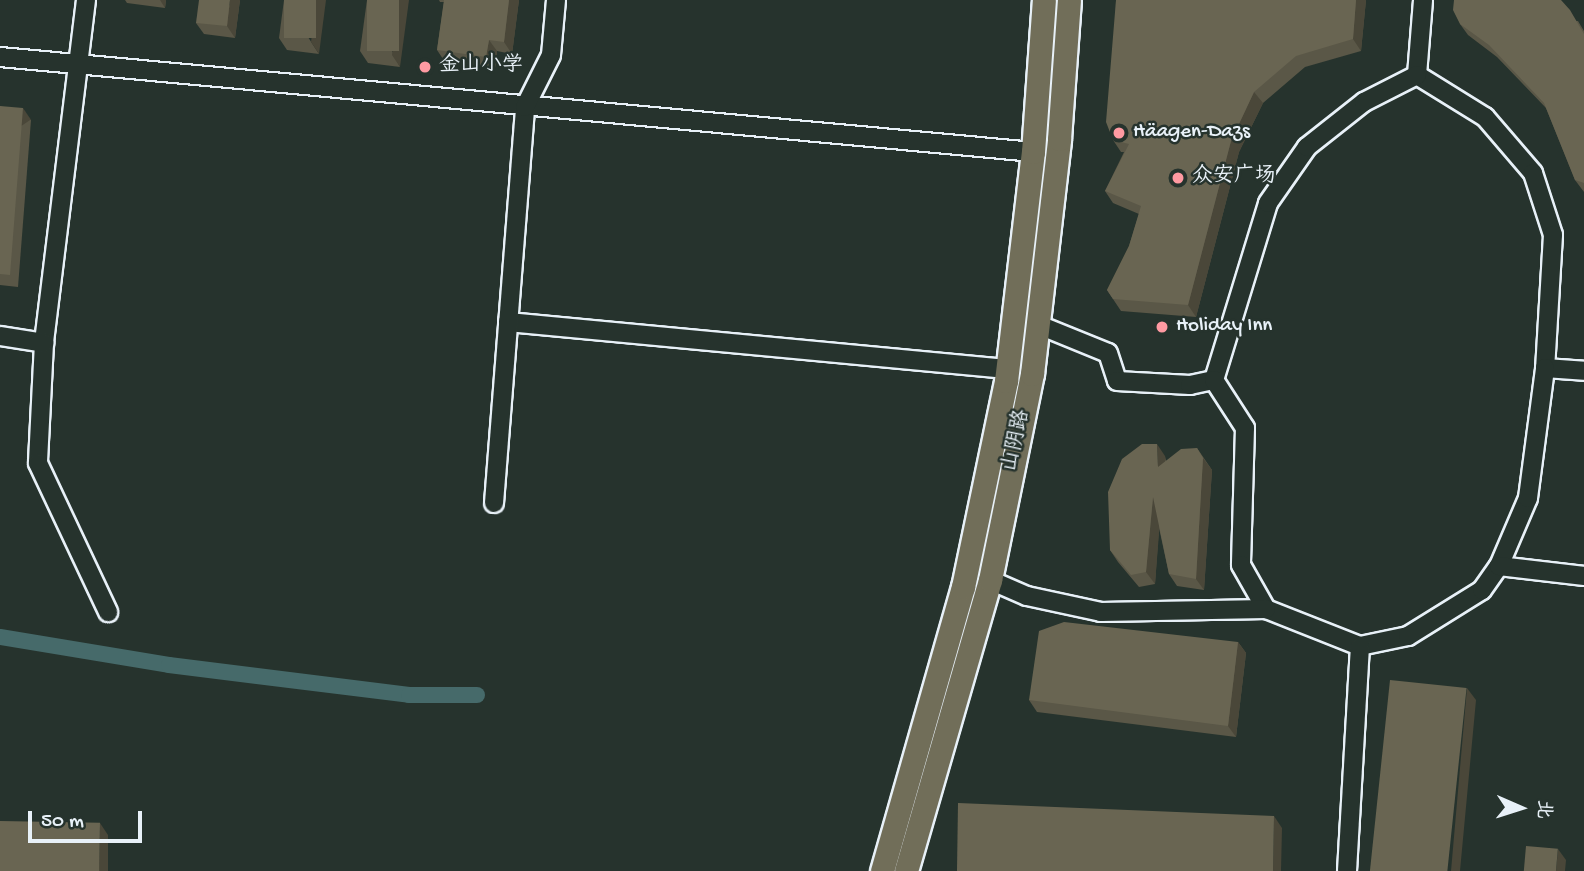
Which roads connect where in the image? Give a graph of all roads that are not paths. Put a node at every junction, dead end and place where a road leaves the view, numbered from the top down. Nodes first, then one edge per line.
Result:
1 (86, 0) edge
2 (556, 0) edge
3 (1044, 0) edge
4 (1069, 0) edge
5 (1423, 0) edge
6 (0, 57) edge
7 (78, 64) junction
8 (1417, 75) junction
9 (525, 107) junction
10 (1033, 152) junction
11 (508, 322) junction
12 (1038, 325) junction
13 (0, 336) edge
14 (44, 343) junction
15 (1545, 368) junction
16 (1007, 369) junction
17 (1584, 372) edge
18 (1214, 380) junction
19 (494, 503) dead end
20 (1499, 566) junction
21 (1584, 576) edge
22 (990, 580) junction
23 (1266, 609) junction
24 (108, 612) dead end
25 (1360, 646) junction
26 (882, 871) edge
27 (906, 871) edge
28 (1347, 871) edge

1 - 7 street
2 - 9 street
3 - 10 main road, 山阴路
4 - 12 main road, 山阴路
5 - 8 street
6 - 7 street
7 - 9 street
7 - 14 street
8 - 15 street
8 - 18 street
9 - 10 street
9 - 11 street
10 - 16 main road, 山阴路
11 - 16 street
11 - 19 street
12 - 18 street
12 - 22 main road, 山阴路
13 - 14 street
14 - 24 street
15 - 17 street
15 - 20 street
16 - 26 main road, 山阴路
18 - 23 street
20 - 21 street
20 - 25 street
22 - 23 street
22 - 27 main road, 山阴路
23 - 25 street
25 - 28 street

